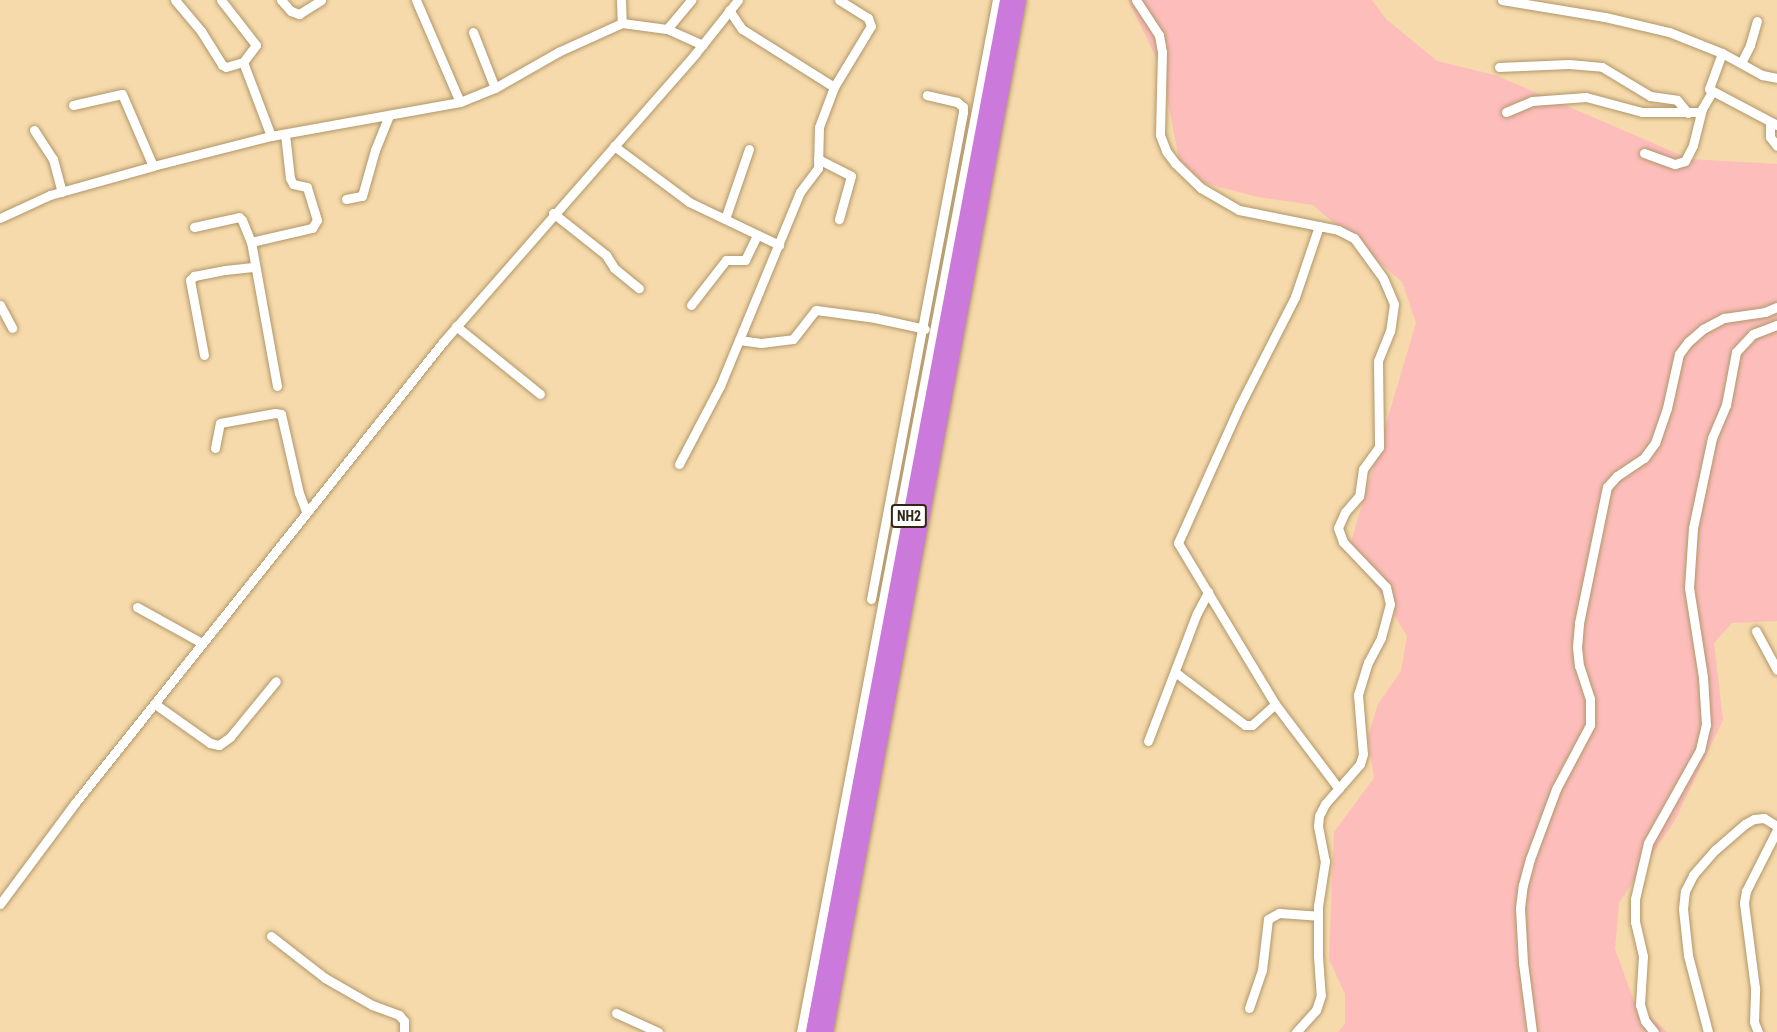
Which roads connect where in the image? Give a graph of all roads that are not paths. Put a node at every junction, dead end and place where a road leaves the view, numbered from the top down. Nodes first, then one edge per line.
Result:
1 (175, 0) edge
2 (221, 0) edge
3 (281, 0) edge
4 (321, 0) edge
5 (416, 0) edge
6 (621, 0) edge
7 (691, 0) edge
8 (738, 0) edge
9 (839, 0) edge
10 (997, 0) edge
11 (1007, 0) edge
12 (1019, 0) edge
13 (1136, 0) edge
14 (1502, 0) edge
15 (1537, 2) edge
16 (729, 10) junction
17 (1757, 21) dead end
18 (622, 23) junction
19 (668, 29) junction
20 (473, 32) dead end
21 (703, 45) junction
22 (1722, 53) junction
23 (243, 62) junction
24 (1741, 63) junction
25 (1499, 67) dead end
26 (1777, 78) edge
27 (834, 87) junction
28 (495, 88) junction
29 (1712, 92) junction
30 (927, 95) dead end
31 (460, 102) junction
32 (73, 105) dead end
33 (1506, 112) dead end
34 (1701, 112) junction
35 (1688, 113) junction
36 (389, 115) junction
37 (1774, 124) edge
38 (34, 130) dead end
39 (285, 134) junction
40 (270, 136) junction
41 (614, 146) junction
42 (1777, 146) edge
43 (749, 149) dead end
44 (1644, 153) dead end
45 (818, 159) junction
46 (153, 166) junction
47 (62, 192) junction
48 (346, 199) dead end
49 (553, 213) junction
50 (7, 214) edge
51 (725, 219) junction
52 (839, 219) dead end
53 (1319, 226) junction
54 (194, 227) dead end
55 (757, 235) junction
56 (251, 242) junction
57 (779, 245) junction
58 (253, 267) junction
59 (639, 288) dead end
60 (0, 305) edge
61 (691, 305) dead end
62 (1777, 307) edge
63 (1777, 325) edge
64 (456, 326) junction
65 (12, 328) dead end
66 (922, 328) junction
67 (933, 331) junction
68 (739, 340) junction
69 (204, 355) dead end
70 (277, 386) dead end
71 (540, 394) dead end
72 (214, 448) dead end
73 (679, 464) dead end
74 (306, 511) junction
75 (1208, 592) junction
76 (870, 599) dead end
77 (137, 607) dead end
78 (1756, 631) dead end
79 (202, 642) junction
80 (1777, 670) edge
81 (1175, 672) junction
82 (276, 681) dead end
83 (155, 704) junction
84 (1275, 704) junction
85 (1148, 741) dead end
86 (1339, 789) junction
87 (1777, 828) edge
88 (0, 904) edge
89 (1318, 916) junction
90 (272, 936) dead end
91 (1249, 1008) dead end
92 (616, 1013) dead end
93 (404, 1032) edge
94 (658, 1032) edge
95 (801, 1032) edge
96 (813, 1032) edge
97 (826, 1032) edge
98 (1296, 1032) edge
99 (1532, 1032) edge
100 (1654, 1032) edge
101 (1708, 1032) edge
102 (1758, 1032) edge

1 - 23 street
2 - 23 street
3 - 4 street
5 - 31 street
6 - 18 street
7 - 19 street
8 - 16 street
9 - 27 street
10 - 67 street
11 - 96 highway, NH2
12 - 97 highway, NH2
13 - 53 street
14 - 15 street
15 - 22 street
16 - 21 street
16 - 27 street
17 - 24 street
18 - 19 street
18 - 28 street
19 - 21 street
20 - 28 street
21 - 41 street
22 - 24 street
22 - 29 street
23 - 40 street
24 - 26 street
25 - 35 street
27 - 45 street
28 - 31 street
29 - 34 street
29 - 37 street
30 - 66 street
31 - 36 street
32 - 46 street
33 - 35 street
34 - 35 street
34 - 44 street
36 - 39 street
36 - 48 street
37 - 42 street
38 - 47 street
39 - 40 street
39 - 56 street
40 - 46 street
41 - 49 street
41 - 51 street
43 - 51 street
45 - 52 street
45 - 57 street
46 - 47 street
47 - 50 street
49 - 59 street
49 - 64 street
51 - 55 street
53 - 75 street
53 - 86 street
54 - 56 street
55 - 57 street
55 - 61 street
56 - 58 street
57 - 68 street
58 - 69 street
58 - 70 street
60 - 65 street
62 - 99 street
63 - 100 street
64 - 71 street
64 - 74 street
66 - 67 street
66 - 68 street
66 - 76 street
67 - 95 street
68 - 73 street
72 - 74 street
74 - 79 street
75 - 81 street
75 - 84 street
77 - 79 street
78 - 80 street
79 - 83 street
81 - 84 street
81 - 85 street
82 - 83 street
83 - 88 street
84 - 86 street
86 - 89 street
87 - 101 street
87 - 102 street
89 - 91 street
89 - 98 street
90 - 93 street
92 - 94 street

